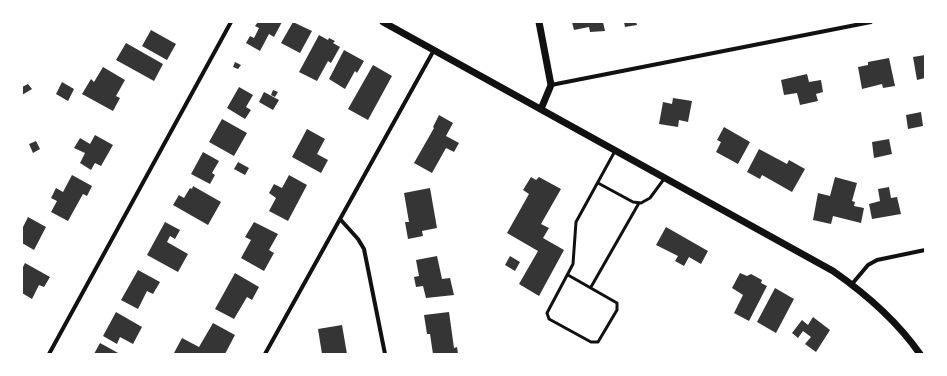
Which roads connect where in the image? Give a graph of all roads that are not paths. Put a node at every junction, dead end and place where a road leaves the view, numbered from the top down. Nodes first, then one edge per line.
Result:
1 (231, 22) edge
2 (383, 22) edge
3 (539, 22) edge
4 (871, 22) edge
5 (434, 50) junction
6 (550, 85) junction
7 (541, 109) junction
8 (616, 150) junction
9 (665, 177) junction
10 (598, 183) junction
11 (639, 203) junction
12 (340, 219) junction
13 (925, 250) edge
14 (568, 275) junction
15 (852, 284) junction
16 (591, 287) junction
17 (49, 354) edge
18 (265, 354) edge
19 (385, 354) edge
20 (920, 354) edge

1 - 17 street
2 - 5 street
3 - 6 street
4 - 6 street
5 - 7 street
5 - 12 street
6 - 7 street
7 - 8 street
8 - 9 street
8 - 10 lane
9 - 11 lane
9 - 15 street
10 - 11 lane
10 - 14 lane
11 - 16 lane
12 - 18 street
12 - 19 street
13 - 15 street
14 - 16 lane
14 - 16 lane
15 - 20 street

